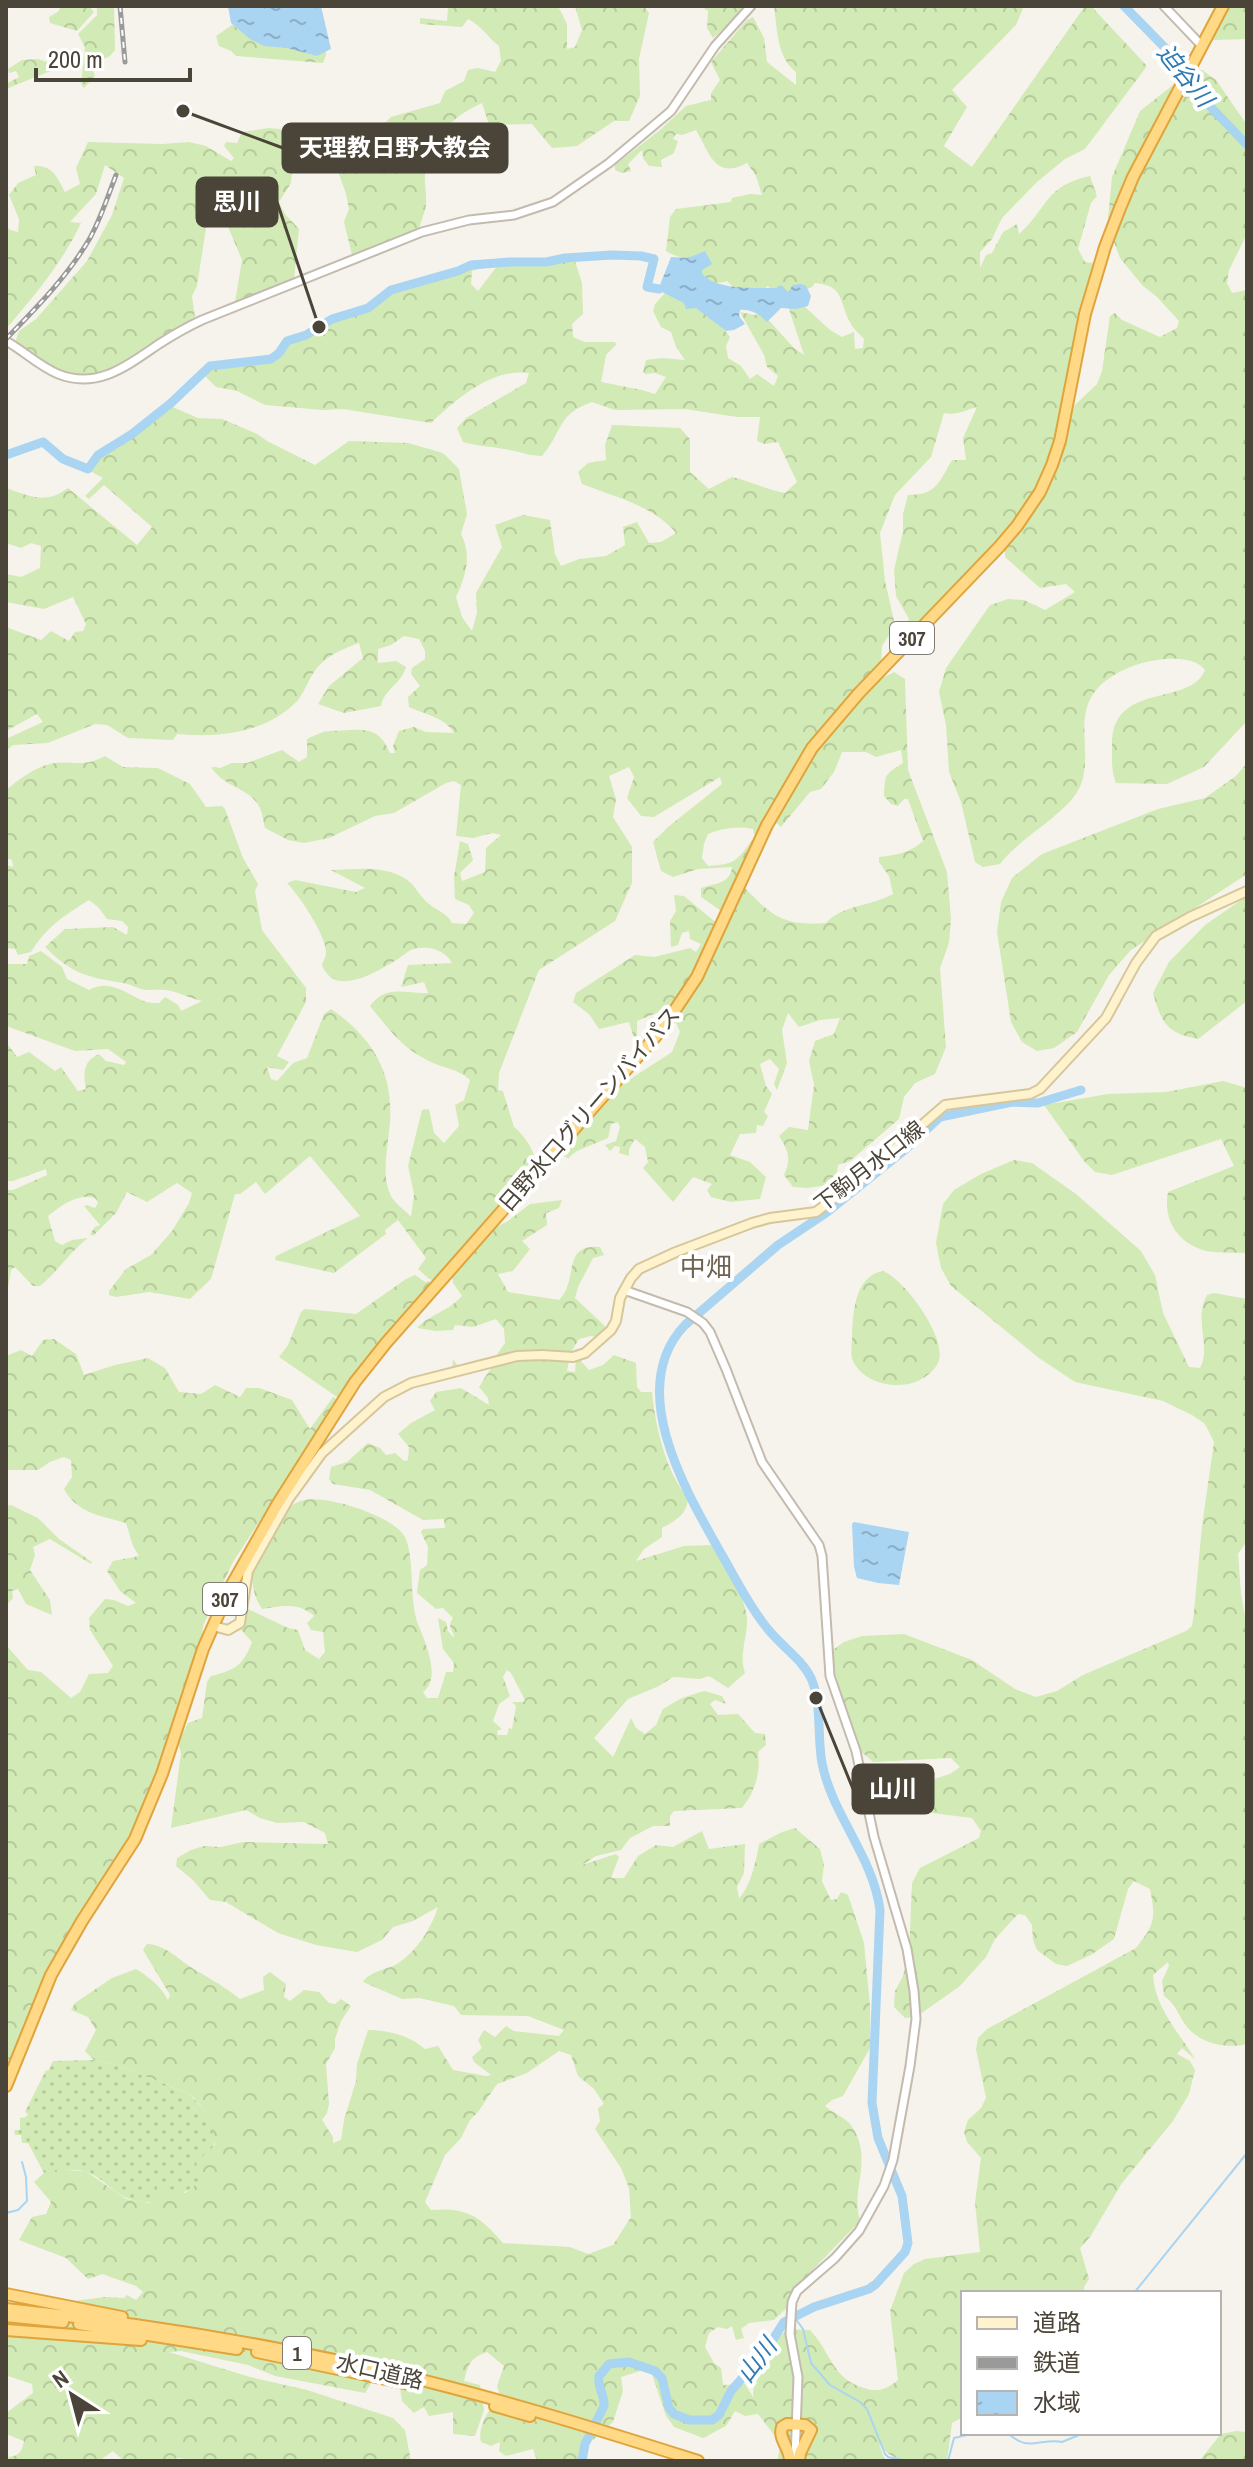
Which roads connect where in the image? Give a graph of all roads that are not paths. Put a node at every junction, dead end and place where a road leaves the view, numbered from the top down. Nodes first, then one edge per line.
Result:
1 (751, 6) edge
2 (1164, 6) edge
3 (1223, 6) edge
4 (1202, 46) junction
5 (6, 341) edge
6 (1247, 891) edge
7 (624, 1290) junction
8 (219, 1612) junction
9 (213, 1626) junction
10 (225, 1629) junction
11 (6, 2086) edge
12 (6, 2294) edge
13 (6, 2309) edge
14 (6, 2316) edge
15 (6, 2330) edge
16 (188, 2334) junction
17 (206, 2344) junction
18 (796, 2424) junction
19 (582, 2428) junction
20 (604, 2434) junction
21 (677, 2461) edge
22 (698, 2461) edge
23 (795, 2461) edge

1 - 5 street
2 - 4 street
3 - 4 highway, 日野水口グリーンバイパス / 307
4 - 8 highway, 日野水口グリーンバイパス / 307
6 - 7 main road, 下駒月水口線
7 - 10 main road, 下駒月水口線
7 - 18 street
8 - 9 highway, 日野水口グリーンバイパス / 307
8 - 10 main road
9 - 10 main road
9 - 11 highway, 日野水口グリーンバイパス / 307
12 - 16 highway, 1
13 - 16 highway, 水口道路 / 1
14 - 17 highway, 水口道路 / 1
15 - 17 highway, 1
16 - 19 highway, 水口道路 / 1
17 - 19 highway, 水口道路 / 1
18 - 23 highway
18 - 23 highway
19 - 20 highway, 水口道路 / 1
20 - 21 highway, 水口道路 / 1
20 - 22 highway, 水口道路 / 1

